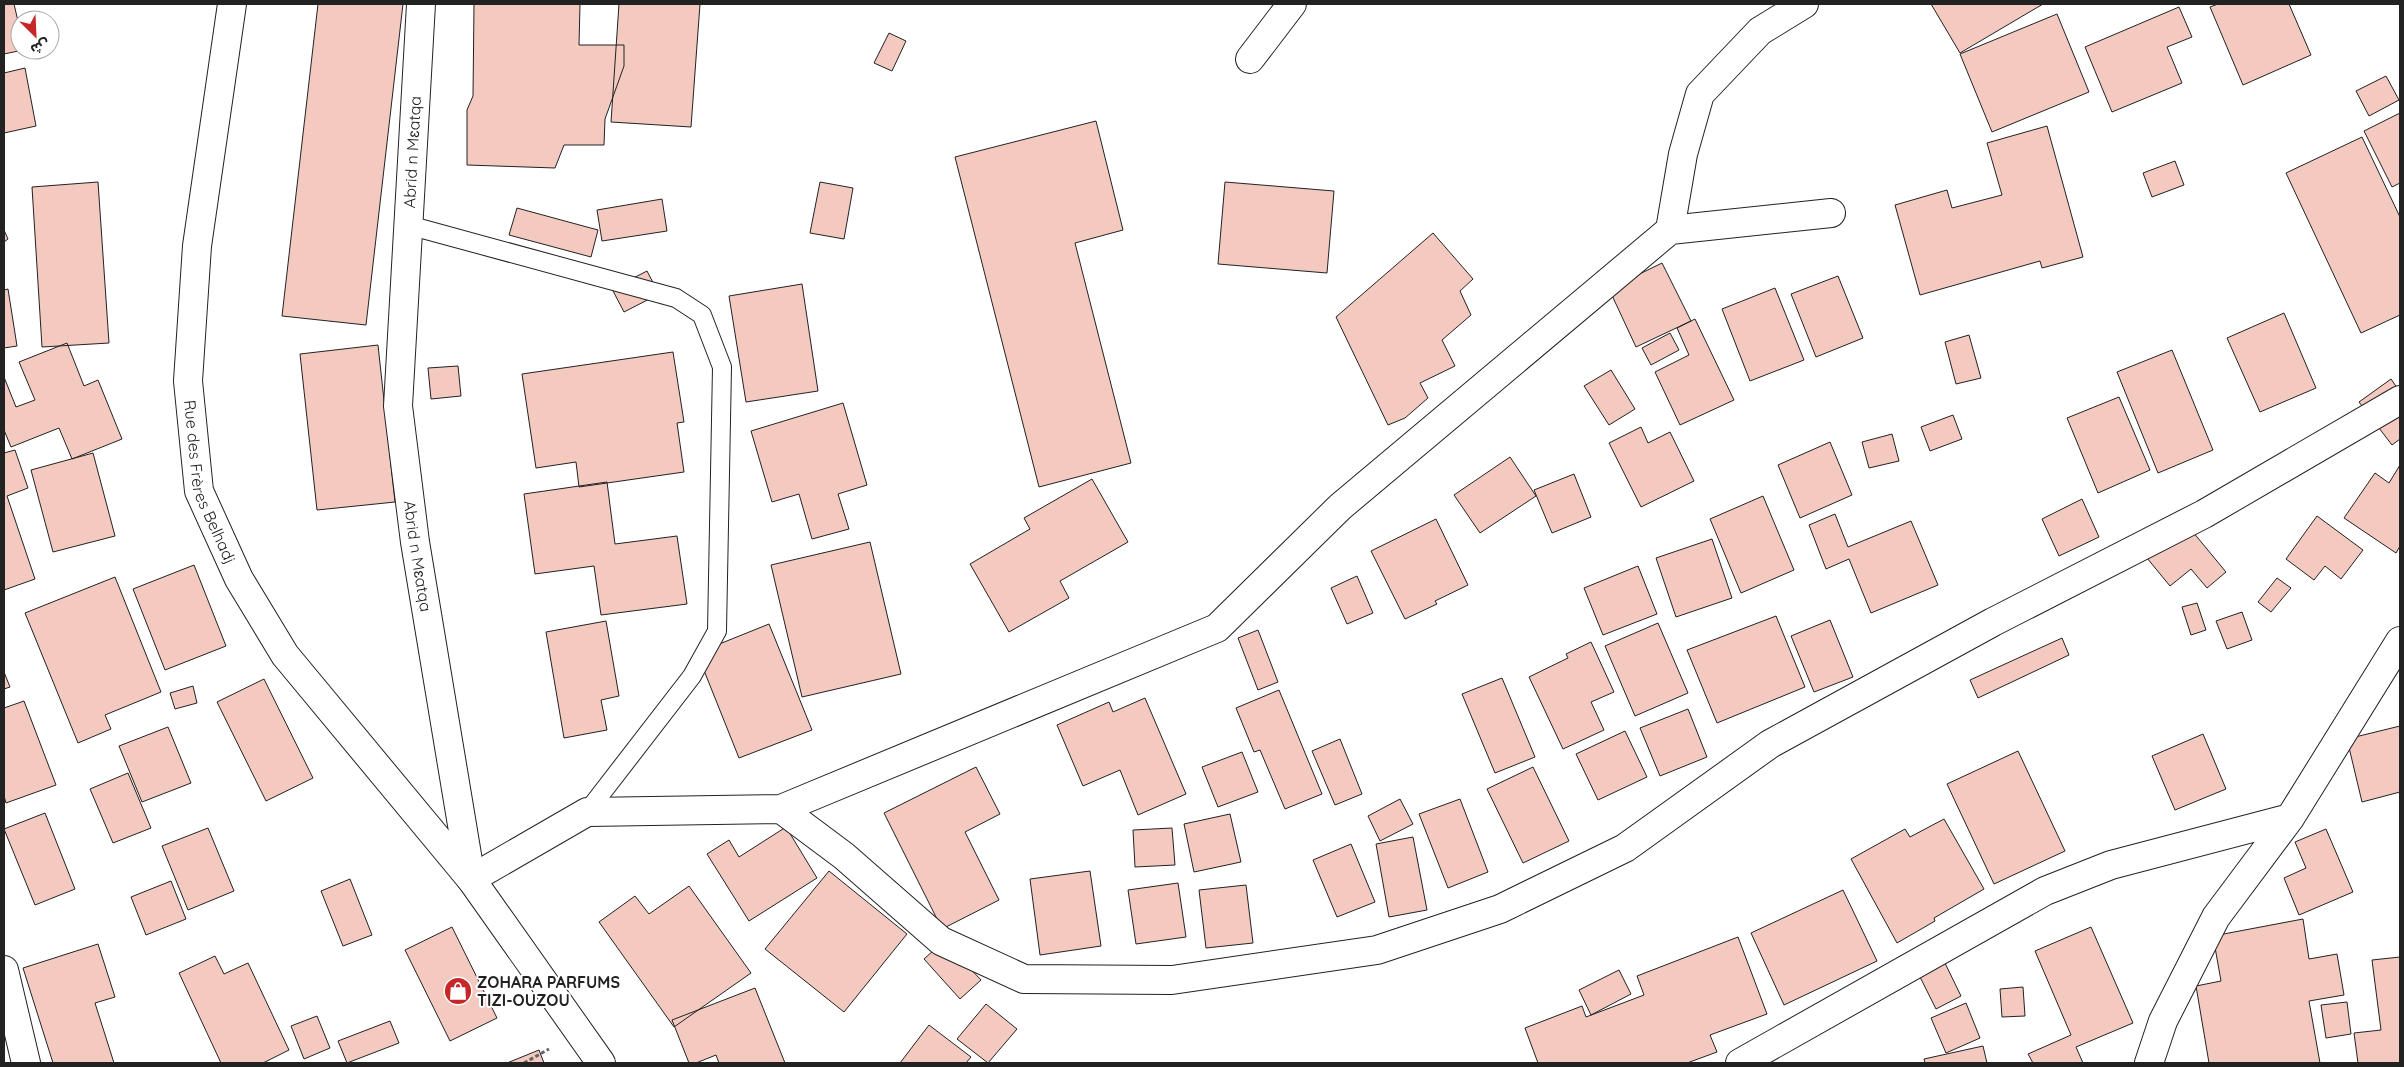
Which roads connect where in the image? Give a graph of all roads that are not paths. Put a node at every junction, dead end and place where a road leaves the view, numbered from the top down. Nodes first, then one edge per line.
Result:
1 (232, 4) edge
2 (421, 4) edge
3 (1292, 4) edge
4 (1804, 4) edge
5 (1250, 59) dead end
6 (1831, 213) dead end
7 (408, 225) junction
8 (1670, 230) junction
9 (2400, 400) edge
10 (2400, 641) edge
11 (781, 809) junction
12 (587, 812) junction
13 (2290, 818) junction
14 (471, 879) junction
15 (4, 970) edge
16 (26, 1063) edge
17 (601, 1063) edge
18 (1740, 1063) edge
19 (2149, 1063) edge

1 - 14 street, Rue des Frères Belhadj
2 - 7 street, Abrid n Mɛatqa
3 - 5 street
4 - 8 street
6 - 8 street
7 - 12 lane
7 - 14 street, Abrid n Mɛatqa
8 - 11 street
9 - 11 street
10 - 13 street
11 - 12 street
12 - 14 street
13 - 18 street
13 - 19 street
14 - 17 street, Abrid n Mɛatqa
15 - 16 street

